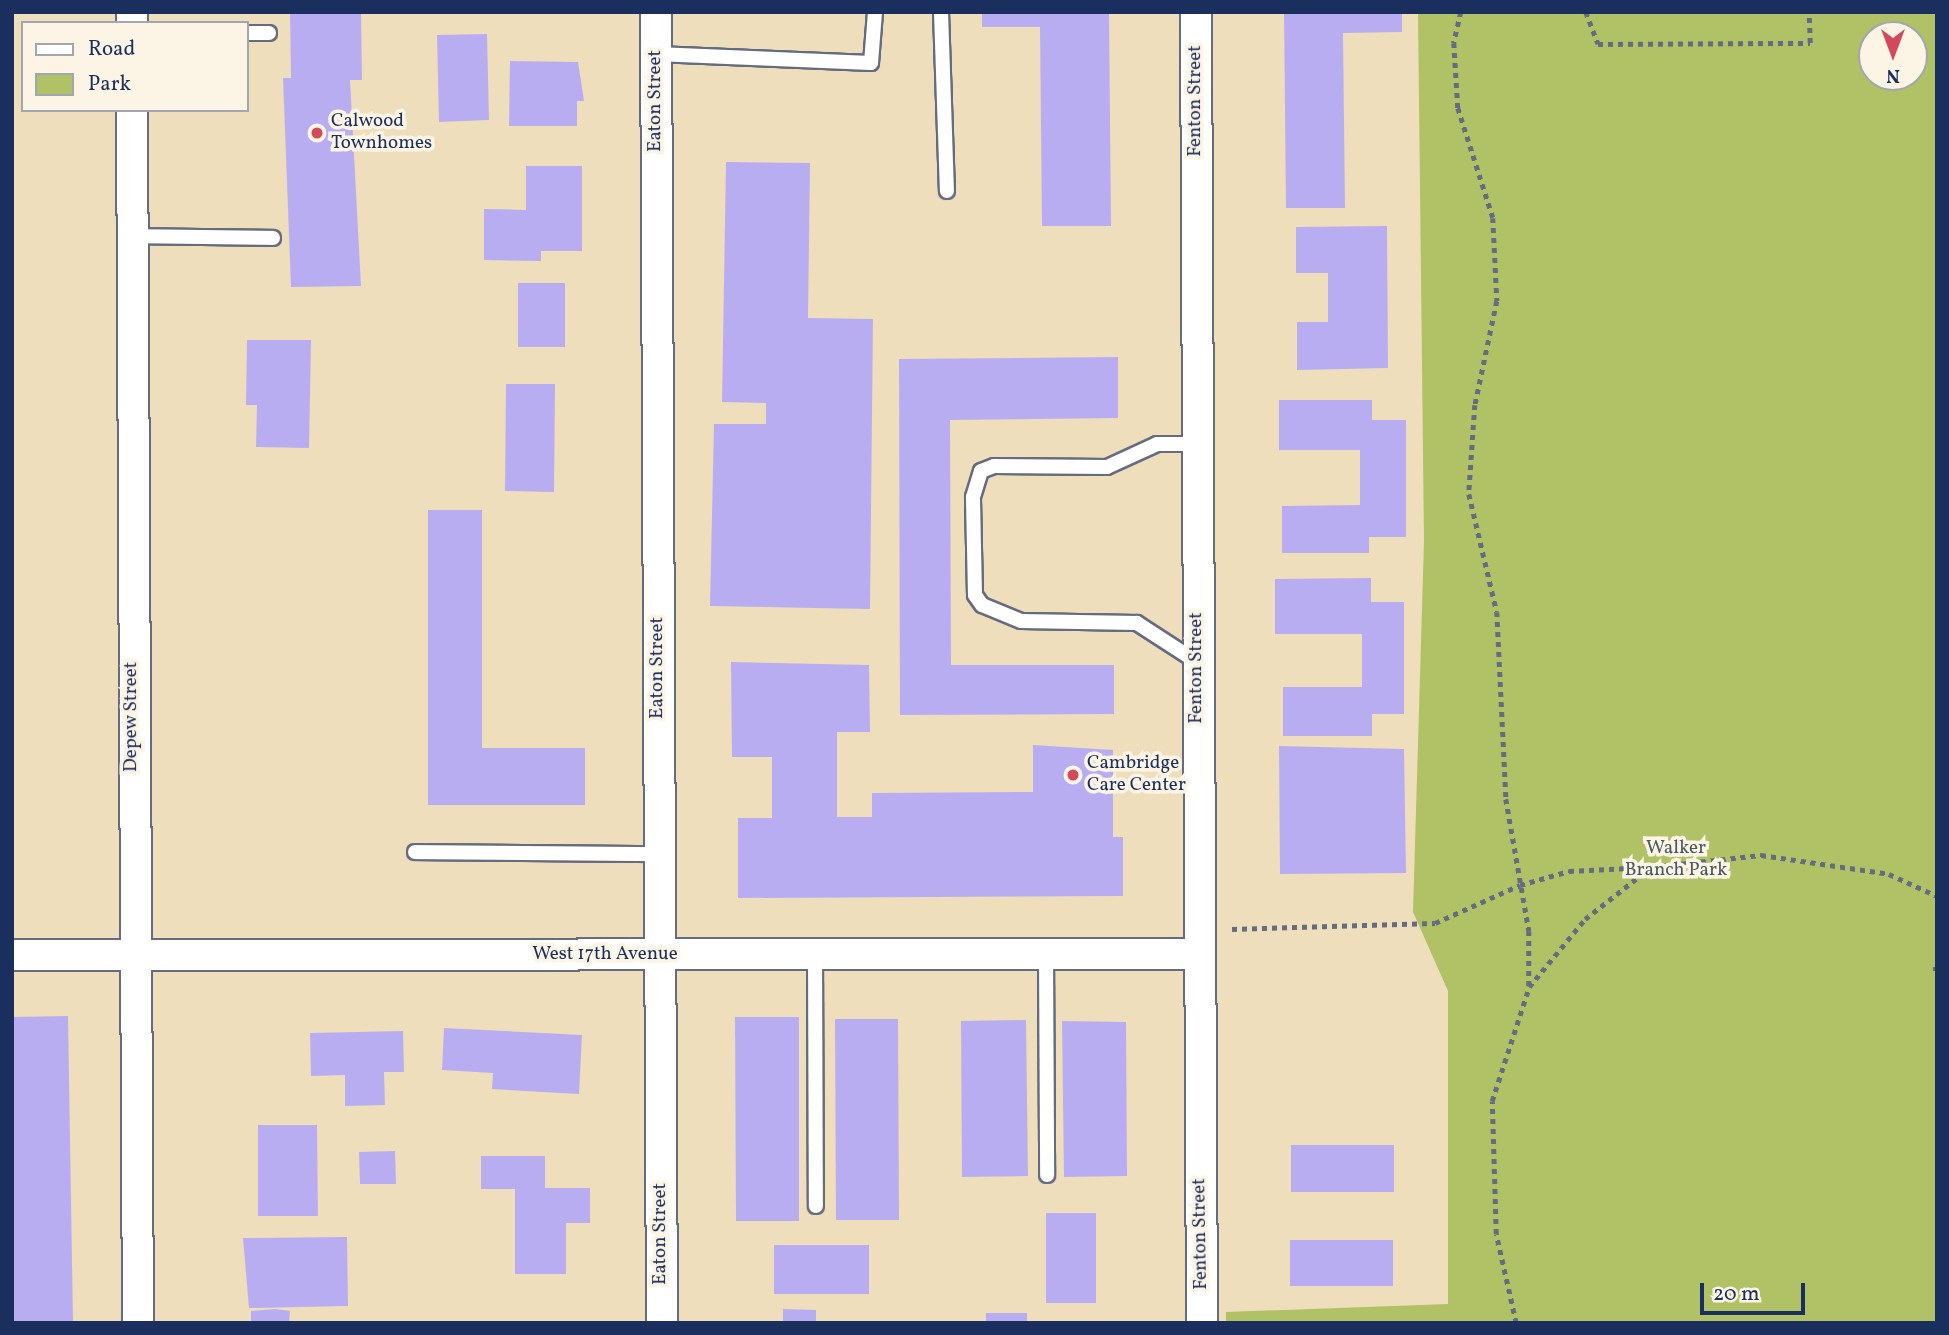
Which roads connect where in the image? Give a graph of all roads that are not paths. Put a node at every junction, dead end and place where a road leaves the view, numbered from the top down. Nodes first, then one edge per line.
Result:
1 (656, 12) edge
2 (875, 12) edge
3 (941, 12) edge
4 (1196, 12) edge
5 (248, 33) edge
6 (269, 33) dead end
7 (656, 54) junction
8 (132, 112) edge
9 (947, 191) dead end
10 (132, 236) junction
11 (273, 238) dead end
12 (1198, 444) junction
13 (1197, 662) junction
14 (415, 852) dead end
15 (659, 854) junction
16 (132, 954) junction
17 (1046, 954) junction
18 (1198, 954) junction
19 (12, 955) edge
20 (660, 955) junction
21 (815, 955) junction
22 (1047, 1175) dead end
23 (816, 1206) dead end
24 (138, 1323) edge
25 (662, 1323) edge
26 (1202, 1323) edge

1 - 7 street, Eaton Street
2 - 7 lane
3 - 9 lane
4 - 12 street, Fenton Street
5 - 6 lane
7 - 15 street, Eaton Street
8 - 10 street, Depew Street
10 - 11 lane
10 - 16 street, Depew Street
12 - 13 street, Fenton Street
12 - 13 lane
13 - 18 street, Fenton Street
14 - 15 lane
15 - 20 street, Eaton Street
16 - 19 street, West 17th Avenue
16 - 20 street, West 17th Avenue
16 - 24 street, Depew Street
17 - 18 street, West 17th Avenue
17 - 21 street, West 17th Avenue
17 - 22 lane
18 - 26 street, Fenton Street
20 - 21 street, West 17th Avenue
20 - 25 street, Eaton Street
21 - 23 lane

